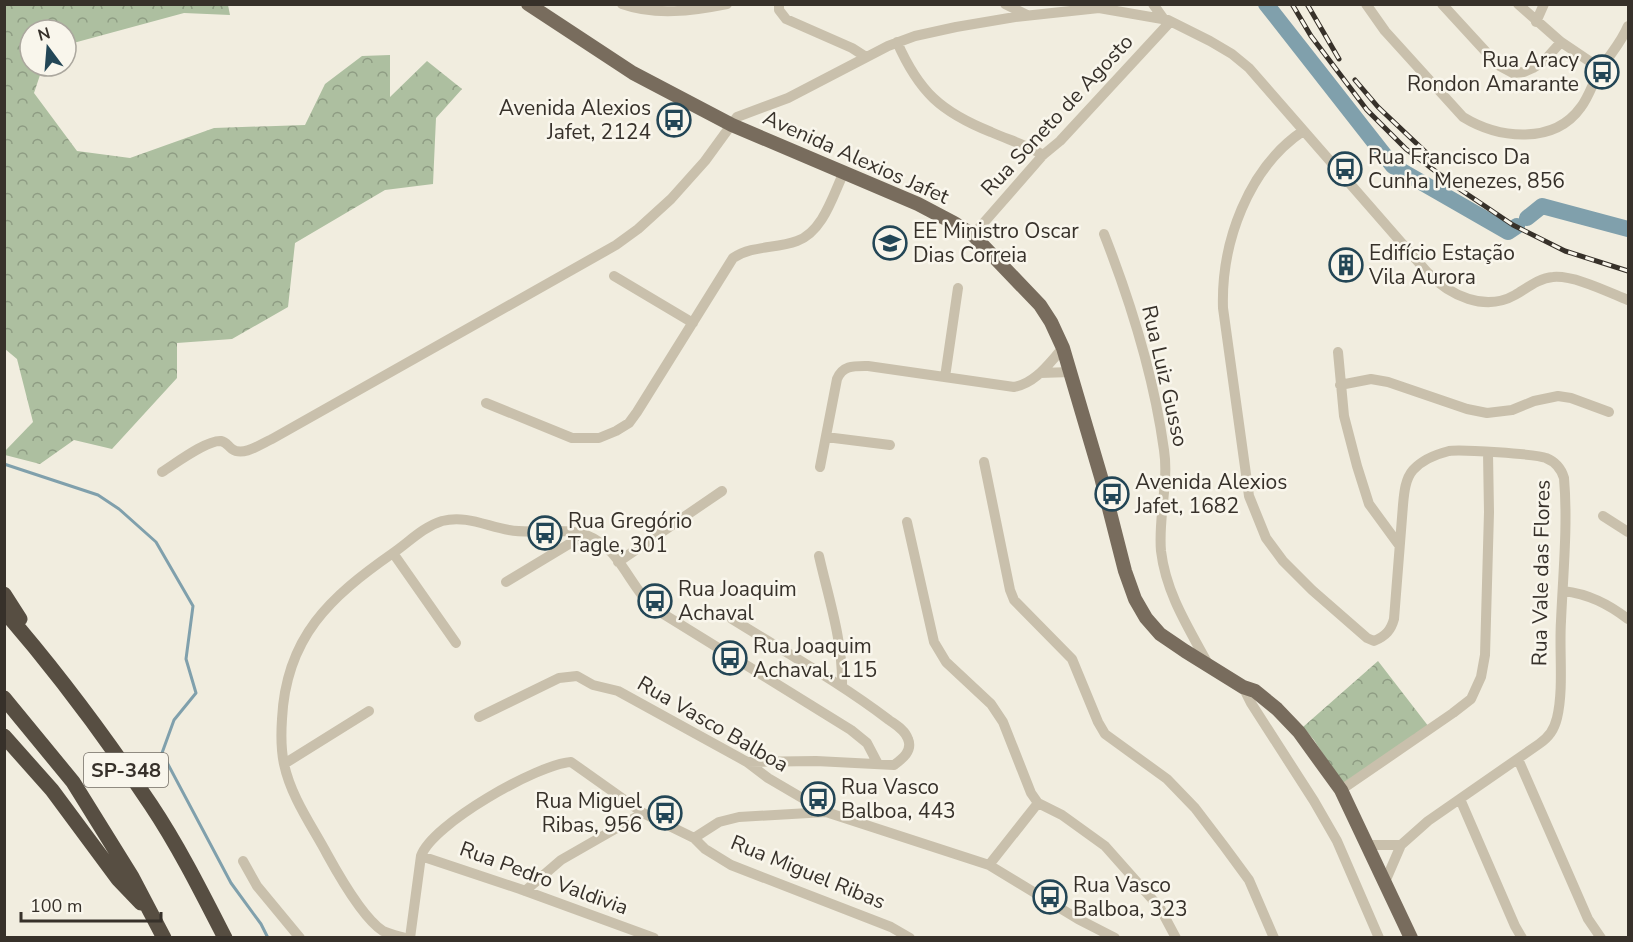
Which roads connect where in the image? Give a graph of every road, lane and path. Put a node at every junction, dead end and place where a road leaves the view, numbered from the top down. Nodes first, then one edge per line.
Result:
1 (528, 4) edge
2 (622, 4) edge
3 (727, 4) edge
4 (779, 4) edge
5 (1005, 4) edge
6 (1153, 4) edge
7 (1366, 4) edge
8 (1442, 4) edge
9 (1518, 4) edge
10 (1544, 4) edge
11 (1029, 16) junction
12 (1166, 20) junction
13 (1536, 22) junction
14 (1629, 26) edge
15 (897, 42) junction
16 (1561, 42) junction
17 (866, 57) junction
18 (1601, 69) junction
19 (732, 125) junction
20 (1304, 131) junction
21 (1043, 155) junction
22 (844, 172) junction
23 (1104, 234) dead end
24 (973, 235) junction
25 (614, 276) dead end
26 (958, 288) dead end
27 (1629, 300) edge
28 (693, 323) junction
29 (1063, 348) junction
30 (1338, 352) dead end
31 (1071, 372) junction
32 (1040, 373) junction
33 (945, 377) junction
34 (1340, 385) junction
35 (486, 403) dead end
36 (1609, 412) dead end
37 (826, 437) junction
38 (890, 445) dead end
39 (1488, 453) junction
40 (984, 462) dead end
41 (820, 467) dead end
42 (162, 472) dead end
43 (722, 491) dead end
44 (1603, 516) dead end
45 (907, 522) dead end
46 (1629, 532) edge
47 (584, 535) junction
48 (1399, 544) junction
49 (393, 553) junction
50 (819, 556) dead end
51 (618, 562) junction
52 (506, 582) dead end
53 (1563, 591) junction
54 (4, 594) edge
55 (4, 611) edge
56 (732, 619) dead end
57 (1629, 619) edge
58 (456, 643) dead end
59 (42, 654) junction
60 (1208, 664) junction
61 (842, 686) junction
62 (1243, 687) junction
63 (4, 698) edge
64 (369, 711) dead end
65 (479, 717) dead end
66 (4, 736) edge
67 (1518, 759) junction
68 (747, 762) junction
69 (284, 764) junction
70 (878, 764) junction
71 (1341, 790) junction
72 (1460, 799) junction
73 (1038, 803) junction
74 (826, 812) junction
75 (643, 813) junction
76 (694, 838) junction
77 (1368, 845) junction
78 (1401, 845) junction
79 (421, 856) junction
80 (243, 861) dead end
81 (988, 865) junction
82 (1385, 882) junction
83 (525, 891) junction
84 (153, 916) junction
85 (1597, 936) edge
86 (164, 938) edge
87 (225, 938) edge
88 (300, 938) edge
89 (405, 938) edge
90 (410, 938) edge
91 (654, 938) edge
92 (910, 938) edge
93 (1114, 938) edge
94 (1176, 938) edge
95 (1274, 938) edge
96 (1379, 938) edge
97 (1411, 938) edge
98 (1522, 938) edge

1 - 19 main road, Avenida Alexios Jafet
2 - 3 street
4 - 17 street
5 - 11 street
6 - 12 street
7 - 18 street
8 - 16 street
9 - 13 street
10 - 13 street
11 - 12 street
11 - 15 street
12 - 20 street
12 - 21 street, Rua Soneto de Agosto
13 - 16 street
14 - 18 street
15 - 17 street
15 - 21 street
16 - 18 street
17 - 19 street
19 - 22 main road, Avenida Alexios Jafet
19 - 42 street
20 - 27 street
20 - 48 street, Rua Vale das Flores
21 - 24 street, Rua Soneto de Agosto
22 - 24 main road, Avenida Alexios Jafet
22 - 28 street
23 - 60 street, Rua Luiz Gusso
24 - 29 main road, Avenida Alexios Jafet
25 - 28 street
26 - 33 street
28 - 35 street
29 - 31 main road, Avenida Alexios Jafet
29 - 32 street
30 - 34 street
31 - 32 street
31 - 60 main road, Avenida Alexios Jafet
32 - 33 street
33 - 37 street
34 - 36 street
34 - 48 street
37 - 38 street
37 - 41 street
39 - 48 street, Rua Vale das Flores
39 - 53 street, Rua Vale das Flores
39 - 71 street
40 - 95 street
43 - 51 street
44 - 46 street
45 - 73 street
47 - 49 street
47 - 51 street
47 - 52 street
49 - 58 street
49 - 69 street
50 - 61 street
51 - 70 street
53 - 57 street
53 - 67 street, Rua Vale das Flores
54 - 59 highway
55 - 59 highway, SP-348
56 - 61 street
59 - 87 highway, SP-348
60 - 62 main road, Avenida Alexios Jafet
61 - 70 street
62 - 71 main road, Avenida Alexios Jafet
62 - 96 street, Avenida Alexios Jafet
63 - 84 highway, SP-348
64 - 69 street
65 - 68 street, Rua Vasco Balboa
66 - 84 highway
67 - 72 street, Rua Vale das Flores
67 - 85 street
68 - 70 street
68 - 74 street, Rua Vasco Balboa
69 - 89 street
71 - 77 main road, Avenida Alexios Jafet
72 - 78 street, Rua Vale das Flores
72 - 98 street
73 - 81 street
73 - 94 street
74 - 76 street
74 - 81 street, Rua Vasco Balboa
75 - 76 street, Rua Miguel Ribas
75 - 79 street, Rua Miguel Ribas
75 - 83 street
76 - 92 street, Rua Miguel Ribas
77 - 78 street
77 - 82 main road, Avenida Alexios Jafet
78 - 82 street, Rua Vale das Flores
79 - 83 street, Rua Pedro Valdivia
79 - 90 street
80 - 88 street
81 - 93 street, Rua Vasco Balboa
82 - 97 main road, Avenida Alexios Jafet
83 - 91 street, Rua Pedro Valdivia
84 - 86 highway, SP-348

